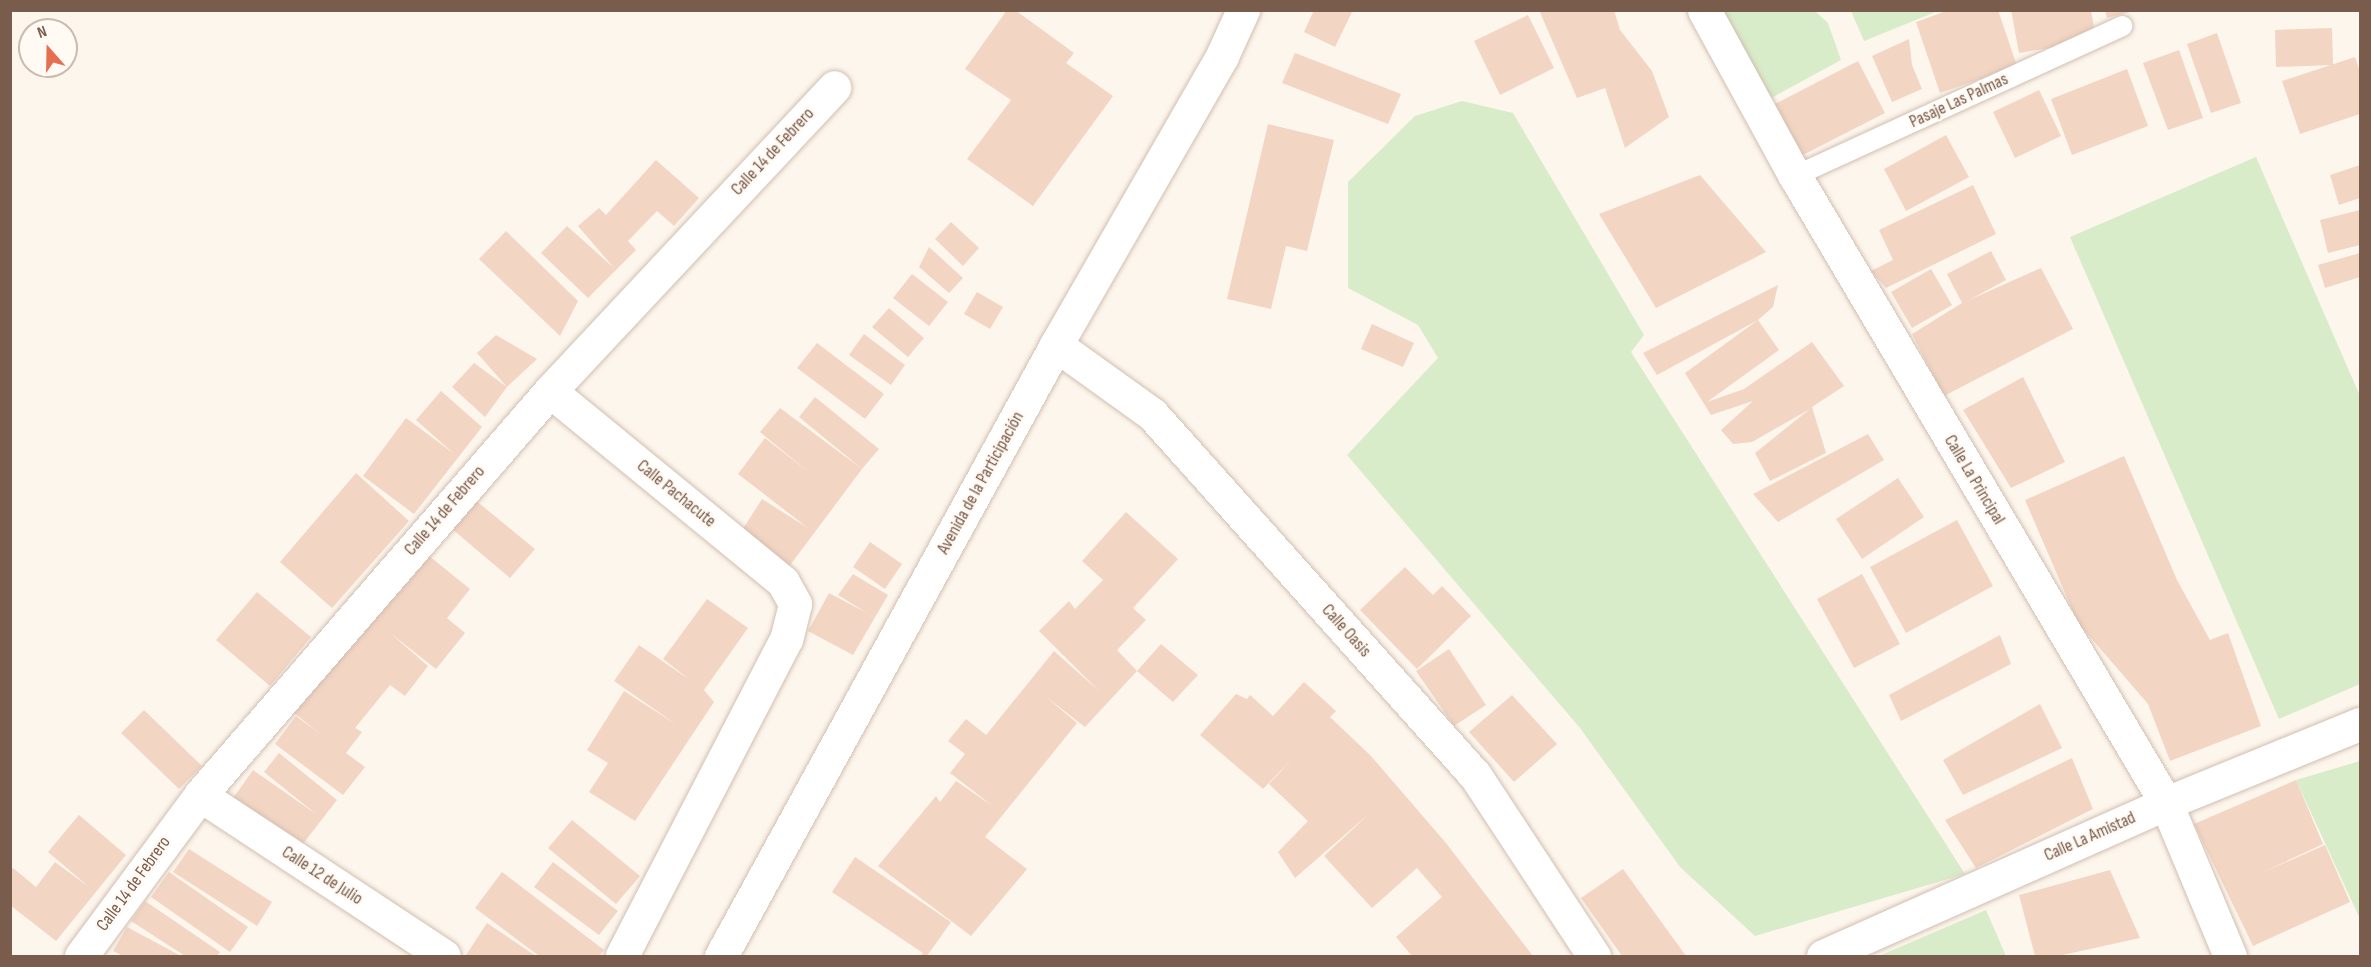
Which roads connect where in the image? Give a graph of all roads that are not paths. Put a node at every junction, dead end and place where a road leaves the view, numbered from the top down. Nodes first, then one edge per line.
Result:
1 (1242, 10) edge
2 (1704, 10) edge
3 (2122, 26) dead end
4 (834, 87) dead end
5 (1795, 176) junction
6 (1056, 345) junction
7 (550, 391) junction
8 (2361, 724) edge
9 (200, 795) junction
10 (2166, 803) junction
11 (81, 957) edge
12 (444, 957) edge
13 (622, 957) edge
14 (721, 957) edge
15 (1594, 957) edge
16 (1823, 957) edge
17 (2230, 957) edge

1 - 6 street, Avenida de la Participación
2 - 5 street, Calle La Principal
3 - 5 lane, Pasaje Las Palmas
4 - 7 street, Calle 14 de Febrero
5 - 10 street, Calle La Principal
6 - 14 street, Avenida de la Participación
6 - 15 street, Calle Oasis
7 - 9 street, Calle 14 de Febrero
7 - 13 street, Calle Pachacute
8 - 10 street, Calle La Amistad
9 - 11 street, Calle 14 de Febrero
9 - 12 street, Calle 12 de Julio
10 - 16 street, Calle La Amistad
10 - 17 street, Calle La Principal

